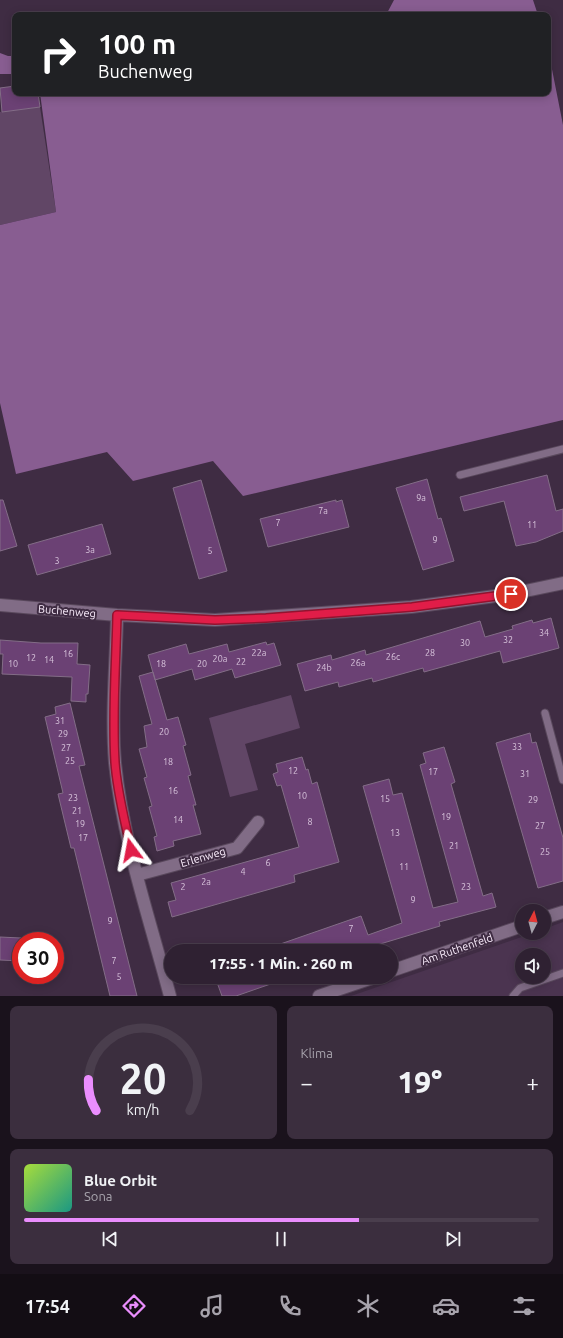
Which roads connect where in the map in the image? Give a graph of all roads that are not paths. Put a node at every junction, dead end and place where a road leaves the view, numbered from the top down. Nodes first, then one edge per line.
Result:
1 (563, 450) edge
2 (460, 475) dead end
3 (563, 583) edge
4 (0, 605) edge
5 (117, 615) junction
6 (544, 713) dead end
7 (563, 780) edge
8 (258, 822) dead end
9 (137, 875) junction
10 (563, 912) edge
11 (551, 916) edge
12 (515, 928) edge
13 (398, 969) edge
14 (563, 973) edge
15 (354, 984) edge
16 (170, 996) edge
17 (319, 996) edge
18 (513, 996) edge

1 - 2 lane
3 - 5 street, Buchenweg
4 - 5 street, Buchenweg
5 - 9 street
6 - 7 lane
8 - 9 street, Erlenweg
9 - 16 street
10 - 11 street
12 - 13 street, Am Ruthenfeld
14 - 18 lane
15 - 17 street

